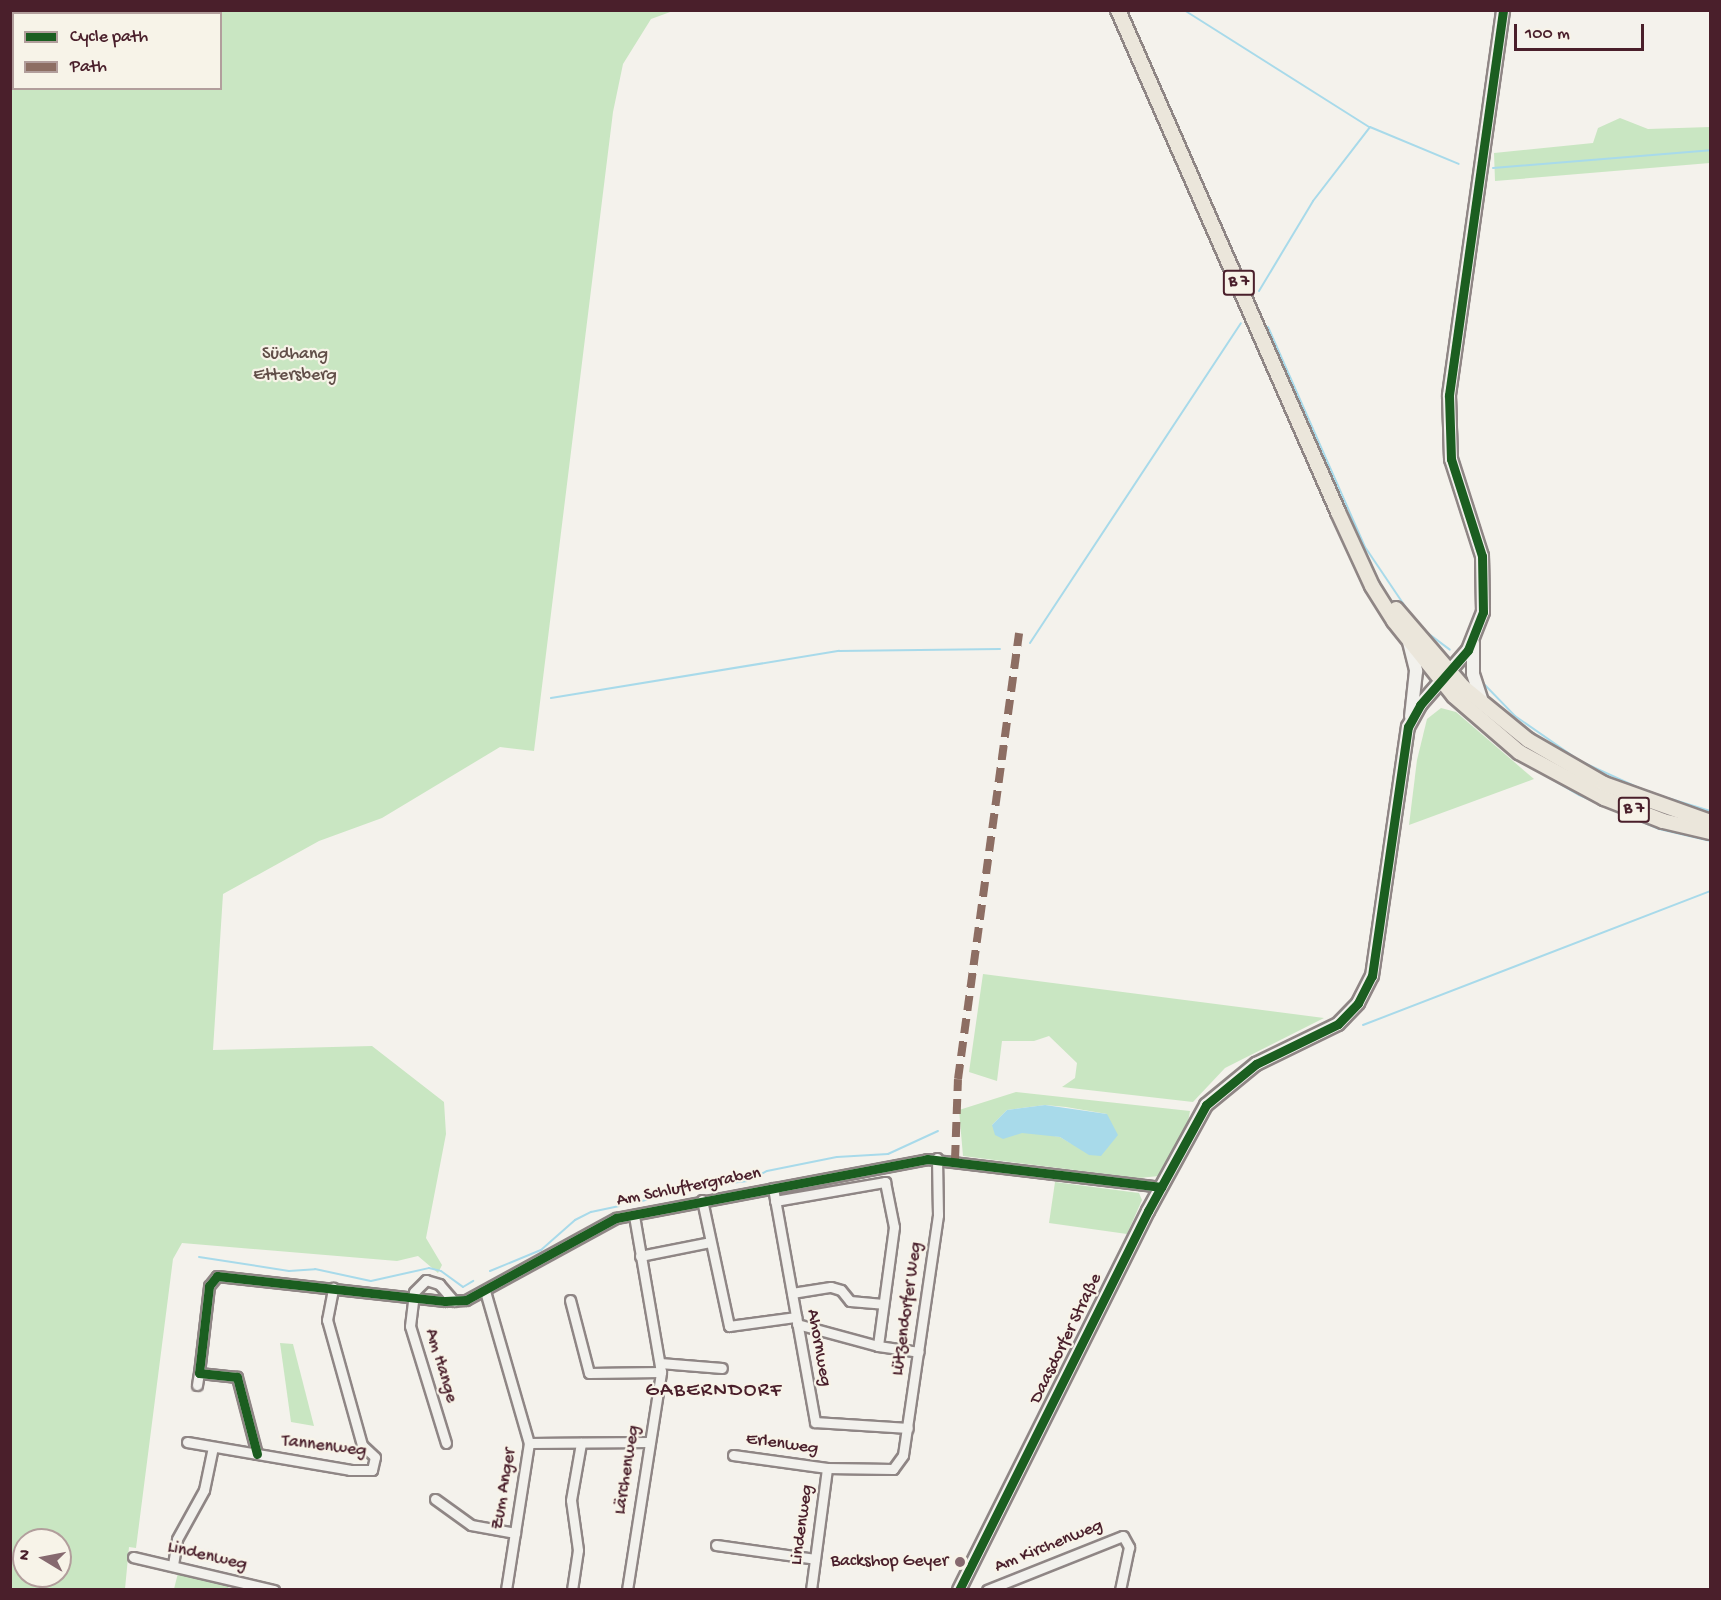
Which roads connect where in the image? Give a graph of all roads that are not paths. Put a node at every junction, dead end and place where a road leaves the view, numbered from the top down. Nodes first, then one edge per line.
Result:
1 (1118, 10) edge
2 (1503, 10) edge
3 (1359, 556) junction
4 (1473, 641) junction
5 (1409, 642) junction
6 (1445, 677) junction
7 (1484, 706) junction
8 (1410, 719) junction
9 (1710, 822) edge
10 (1710, 832) edge
11 (937, 1158) junction
12 (1161, 1187) junction
13 (773, 1188) junction
14 (702, 1200) junction
15 (775, 1201) junction
16 (634, 1215) junction
17 (710, 1242) junction
18 (640, 1256) junction
19 (333, 1288) junction
20 (485, 1292) junction
21 (792, 1293) junction
22 (412, 1297) junction
23 (570, 1300) dead end
24 (454, 1301) junction
25 (883, 1304) junction
26 (797, 1320) junction
27 (878, 1346) junction
28 (919, 1352) junction
29 (661, 1367) junction
30 (722, 1368) dead end
31 (199, 1372) junction
32 (197, 1385) dead end
33 (908, 1428) junction
34 (187, 1442) dead end
35 (650, 1442) junction
36 (446, 1443) dead end
37 (529, 1443) junction
38 (581, 1443) junction
39 (213, 1447) junction
40 (257, 1454) junction
41 (733, 1455) dead end
42 (899, 1463) joint
43 (827, 1468) junction
44 (435, 1499) dead end
45 (515, 1533) junction
46 (716, 1545) dead end
47 (133, 1557) dead end
48 (815, 1559) junction
49 (173, 1565) junction
50 (274, 1590) edge
51 (506, 1590) edge
52 (572, 1590) edge
53 (627, 1590) edge
54 (811, 1590) edge
55 (959, 1590) edge
56 (987, 1590) edge
57 (1120, 1590) edge

1 - 3 main road, B 7
2 - 4 street
3 - 5 main road, B 7
3 - 6 main road, B 7
4 - 6 street
4 - 7 street
5 - 6 main road, B 7
5 - 8 street
6 - 7 main road, B 7
6 - 8 street
6 - 10 main road, B 7
7 - 9 main road, B 7
8 - 12 street, Daasdorfer Straße
11 - 12 street, Am Schluftergraben
11 - 13 street, Am Schluftergraben
11 - 28 street, Lützendorfer Weg
12 - 55 street, Daasdorfer Straße
13 - 14 street, Am Schluftergraben
13 - 15 street, Ahornweg
14 - 16 street, Am Schluftergraben
14 - 17 street
15 - 21 street, Ahornweg
15 - 25 street
16 - 18 street, Lärchenweg
16 - 20 street, Am Schluftergraben
17 - 18 street
17 - 26 street
18 - 29 street, Lärchenweg
19 - 22 street, Am Schluftergraben
19 - 31 street, Am Schluftergraben
19 - 40 street, Tannenweg
20 - 24 street, Am Schluftergraben
20 - 37 street, Zum Anger
21 - 25 street
21 - 26 street, Ahornweg
22 - 24 street, Am Schluftergraben
22 - 24 street
22 - 36 street, Am Hange
23 - 29 street
25 - 27 street
26 - 27 street
26 - 33 street, Ahornweg
27 - 28 street
28 - 33 street, Lützendorfer Weg
29 - 30 street
29 - 35 street, Lärchenweg
31 - 32 street
31 - 40 street
33 - 42 street, Lützendorfer Weg
34 - 39 street, Tannenweg
35 - 38 street
35 - 53 street, Lärchenweg
37 - 38 street
37 - 45 street, Zum Anger
38 - 52 street
39 - 40 street, Tannenweg
39 - 49 street
41 - 43 street, Erlenweg
42 - 43 street, Lindenweg
43 - 48 street, Lindenweg
44 - 45 street
45 - 51 street, Zum Anger
46 - 48 street
47 - 49 street, Lindenweg
48 - 54 street, Lindenweg
49 - 50 street, Lindenweg
56 - 57 street, Am Kirchenweg

